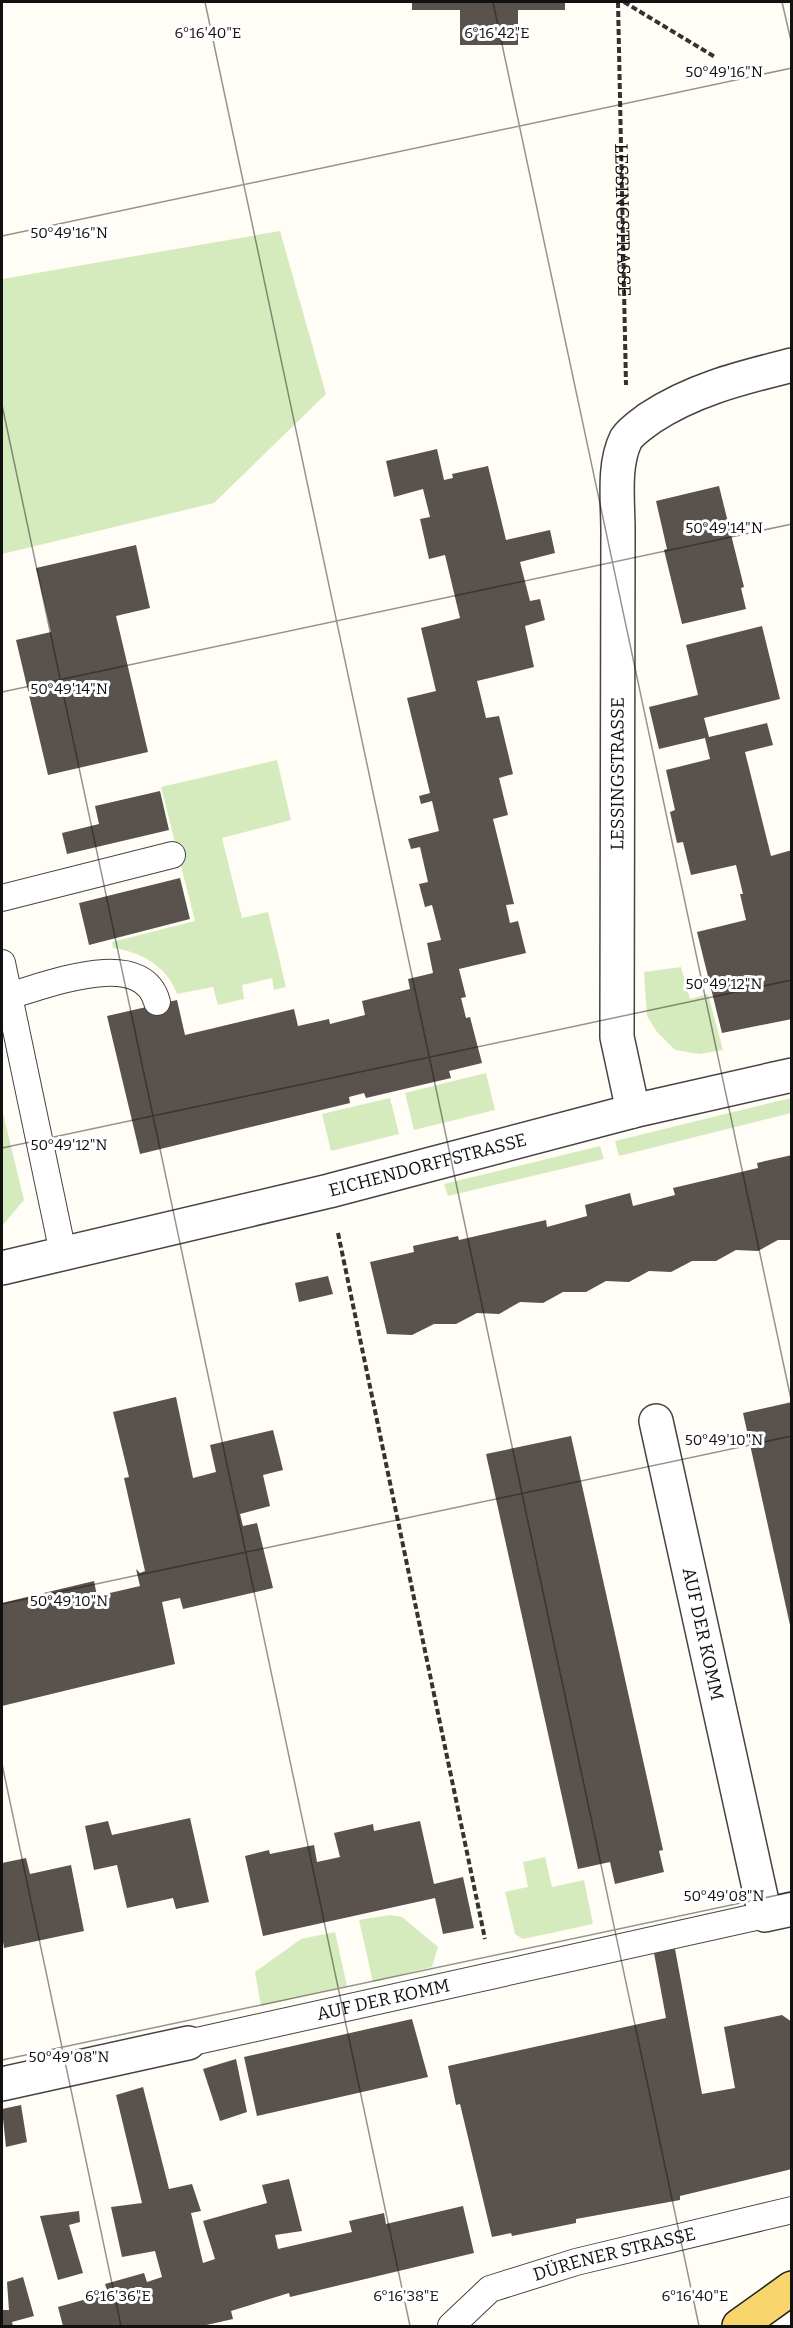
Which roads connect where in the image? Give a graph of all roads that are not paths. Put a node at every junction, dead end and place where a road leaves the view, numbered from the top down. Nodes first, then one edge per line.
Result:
1 (792, 365) edge
2 (172, 855) dead end
3 (2, 898) edge
4 (2, 963) edge
5 (8, 996) junction
6 (157, 1002) dead end
7 (792, 1075) edge
8 (633, 1111) junction
9 (63, 1253) junction
10 (2, 1268) edge
11 (656, 1421) dead end
12 (778, 1912) edge
13 (188, 2043) joint
14 (2, 2084) edge
15 (792, 2210) edge
16 (792, 2288) edge
17 (452, 2326) edge
18 (739, 2326) edge

1 - 8 street, LESSINGSTRASSE
2 - 3 lane
4 - 5 lane
5 - 6 lane
5 - 9 lane
7 - 8 street, EICHENDORFFSTRASSE
8 - 9 street, EICHENDORFFSTRASSE
9 - 10 street, EICHENDORFFSTRASSE
11 - 12 street, AUF DER KOMM
12 - 13 lane, AUF DER KOMM
13 - 14 street, AUF DER KOMM
15 - 17 lane, DÜRENER STRASSE
16 - 18 main road

